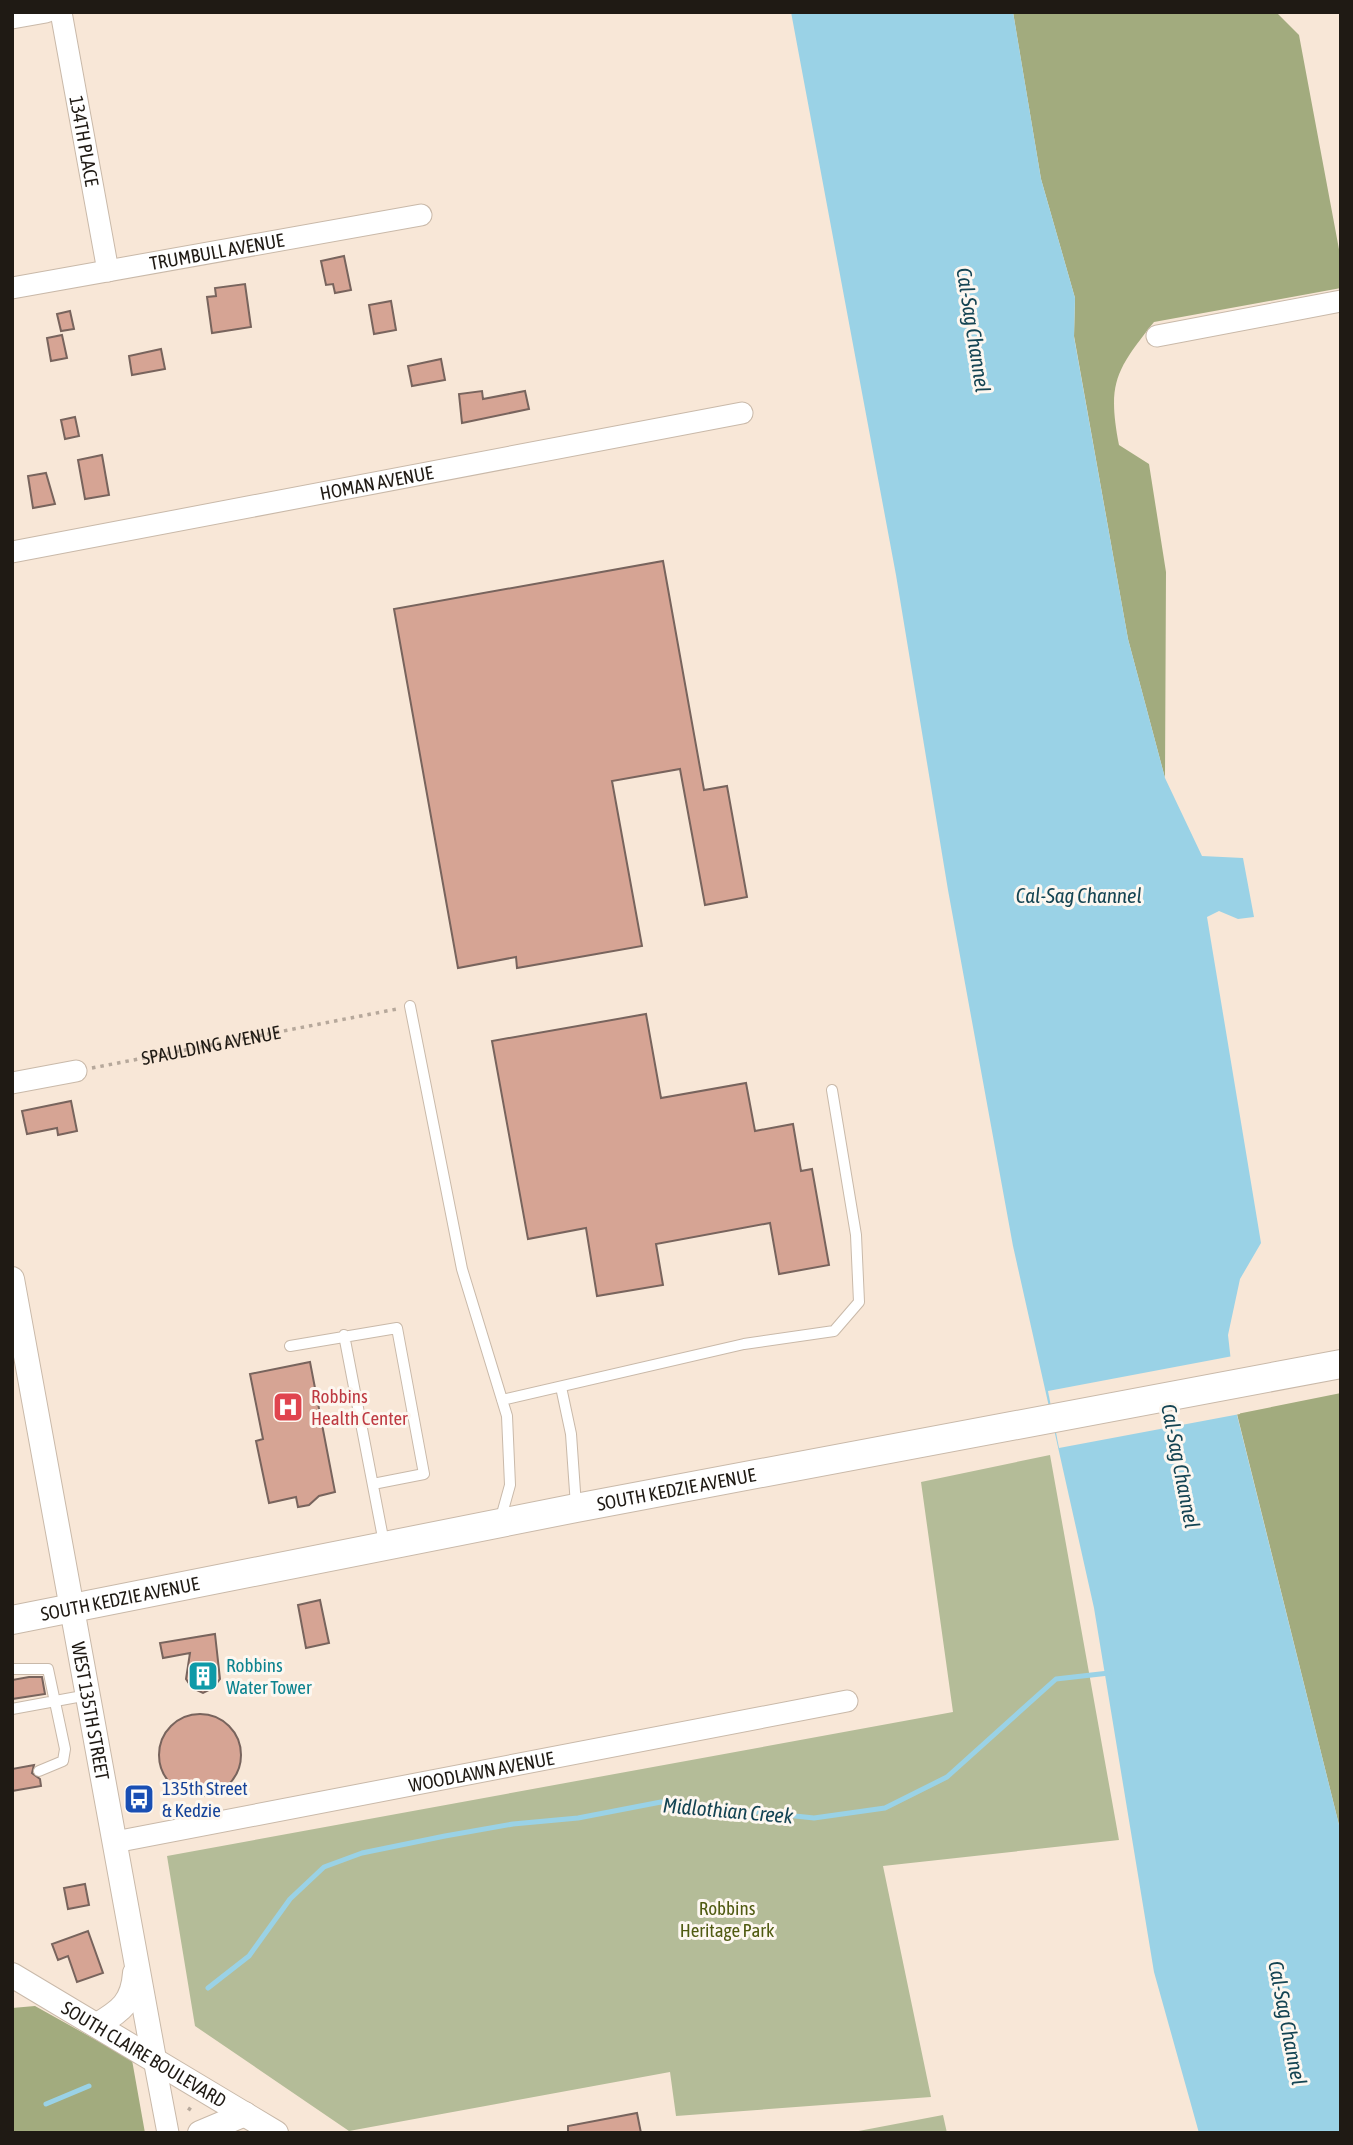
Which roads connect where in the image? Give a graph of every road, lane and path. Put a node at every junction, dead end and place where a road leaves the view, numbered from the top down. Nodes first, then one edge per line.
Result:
1 (46, 12) edge
2 (61, 12) edge
3 (12, 18) edge
4 (421, 215) dead end
5 (108, 271) junction
6 (12, 288) edge
7 (1341, 301) edge
8 (1157, 336) dead end
9 (743, 413) dead end
10 (12, 552) edge
11 (410, 1006) joint
12 (76, 1071) joint
13 (12, 1083) edge
14 (832, 1090) dead end
15 (12, 1279) edge
16 (344, 1335) junction
17 (290, 1346) dead end
18 (19, 1357) edge
19 (1341, 1364) edge
20 (561, 1387) junction
21 (502, 1401) junction
22 (373, 1484) junction
23 (576, 1508) junction
24 (499, 1524) junction
25 (385, 1546) junction
26 (72, 1609) junction
27 (12, 1620) edge
28 (12, 1669) edge
29 (88, 1695) junction
30 (56, 1701) junction
31 (847, 1701) dead end
32 (12, 1709) edge
33 (39, 1771) dead end
34 (115, 1842) junction
35 (136, 1958) junction
36 (12, 1975) edge
37 (97, 2025) junction
38 (154, 2059) junction
39 (188, 2108) dead end
40 (245, 2114) junction
41 (197, 2122) edge
42 (168, 2133) edge
43 (276, 2133) edge

1 - 3 street
2 - 5 street, 134TH PLACE
4 - 5 street, TRUMBULL AVENUE
5 - 6 street, TRUMBULL AVENUE
7 - 8 street
9 - 10 street, HOMAN AVENUE
11 - 12 path, SPAULDING AVENUE
11 - 21 lane
12 - 13 street
14 - 20 lane
15 - 18 street, WEST 135TH STREET
16 - 17 lane
16 - 22 lane
16 - 22 lane
18 - 26 street, WEST 135TH STREET
19 - 23 main road, SOUTH KEDZIE AVENUE
20 - 21 lane
20 - 23 lane
21 - 24 lane
22 - 25 lane
23 - 24 main road, SOUTH KEDZIE AVENUE
24 - 25 main road, SOUTH KEDZIE AVENUE
25 - 26 main road, SOUTH KEDZIE AVENUE
26 - 27 main road, SOUTH KEDZIE AVENUE
26 - 29 street, WEST 135TH STREET
28 - 30 lane
29 - 30 lane
29 - 34 street, WEST 135TH STREET
30 - 32 lane
30 - 33 lane
31 - 34 street, WOODLAWN AVENUE
34 - 35 street, WEST 135TH STREET
35 - 37 street
35 - 38 street, WEST 135TH STREET
36 - 37 street, SOUTH CLAIRE BOULEVARD
37 - 38 street, SOUTH CLAIRE BOULEVARD
38 - 40 street, SOUTH CLAIRE BOULEVARD
38 - 42 street
39 - 41 path
40 - 41 street
40 - 43 street, SOUTH CLAIRE BOULEVARD

